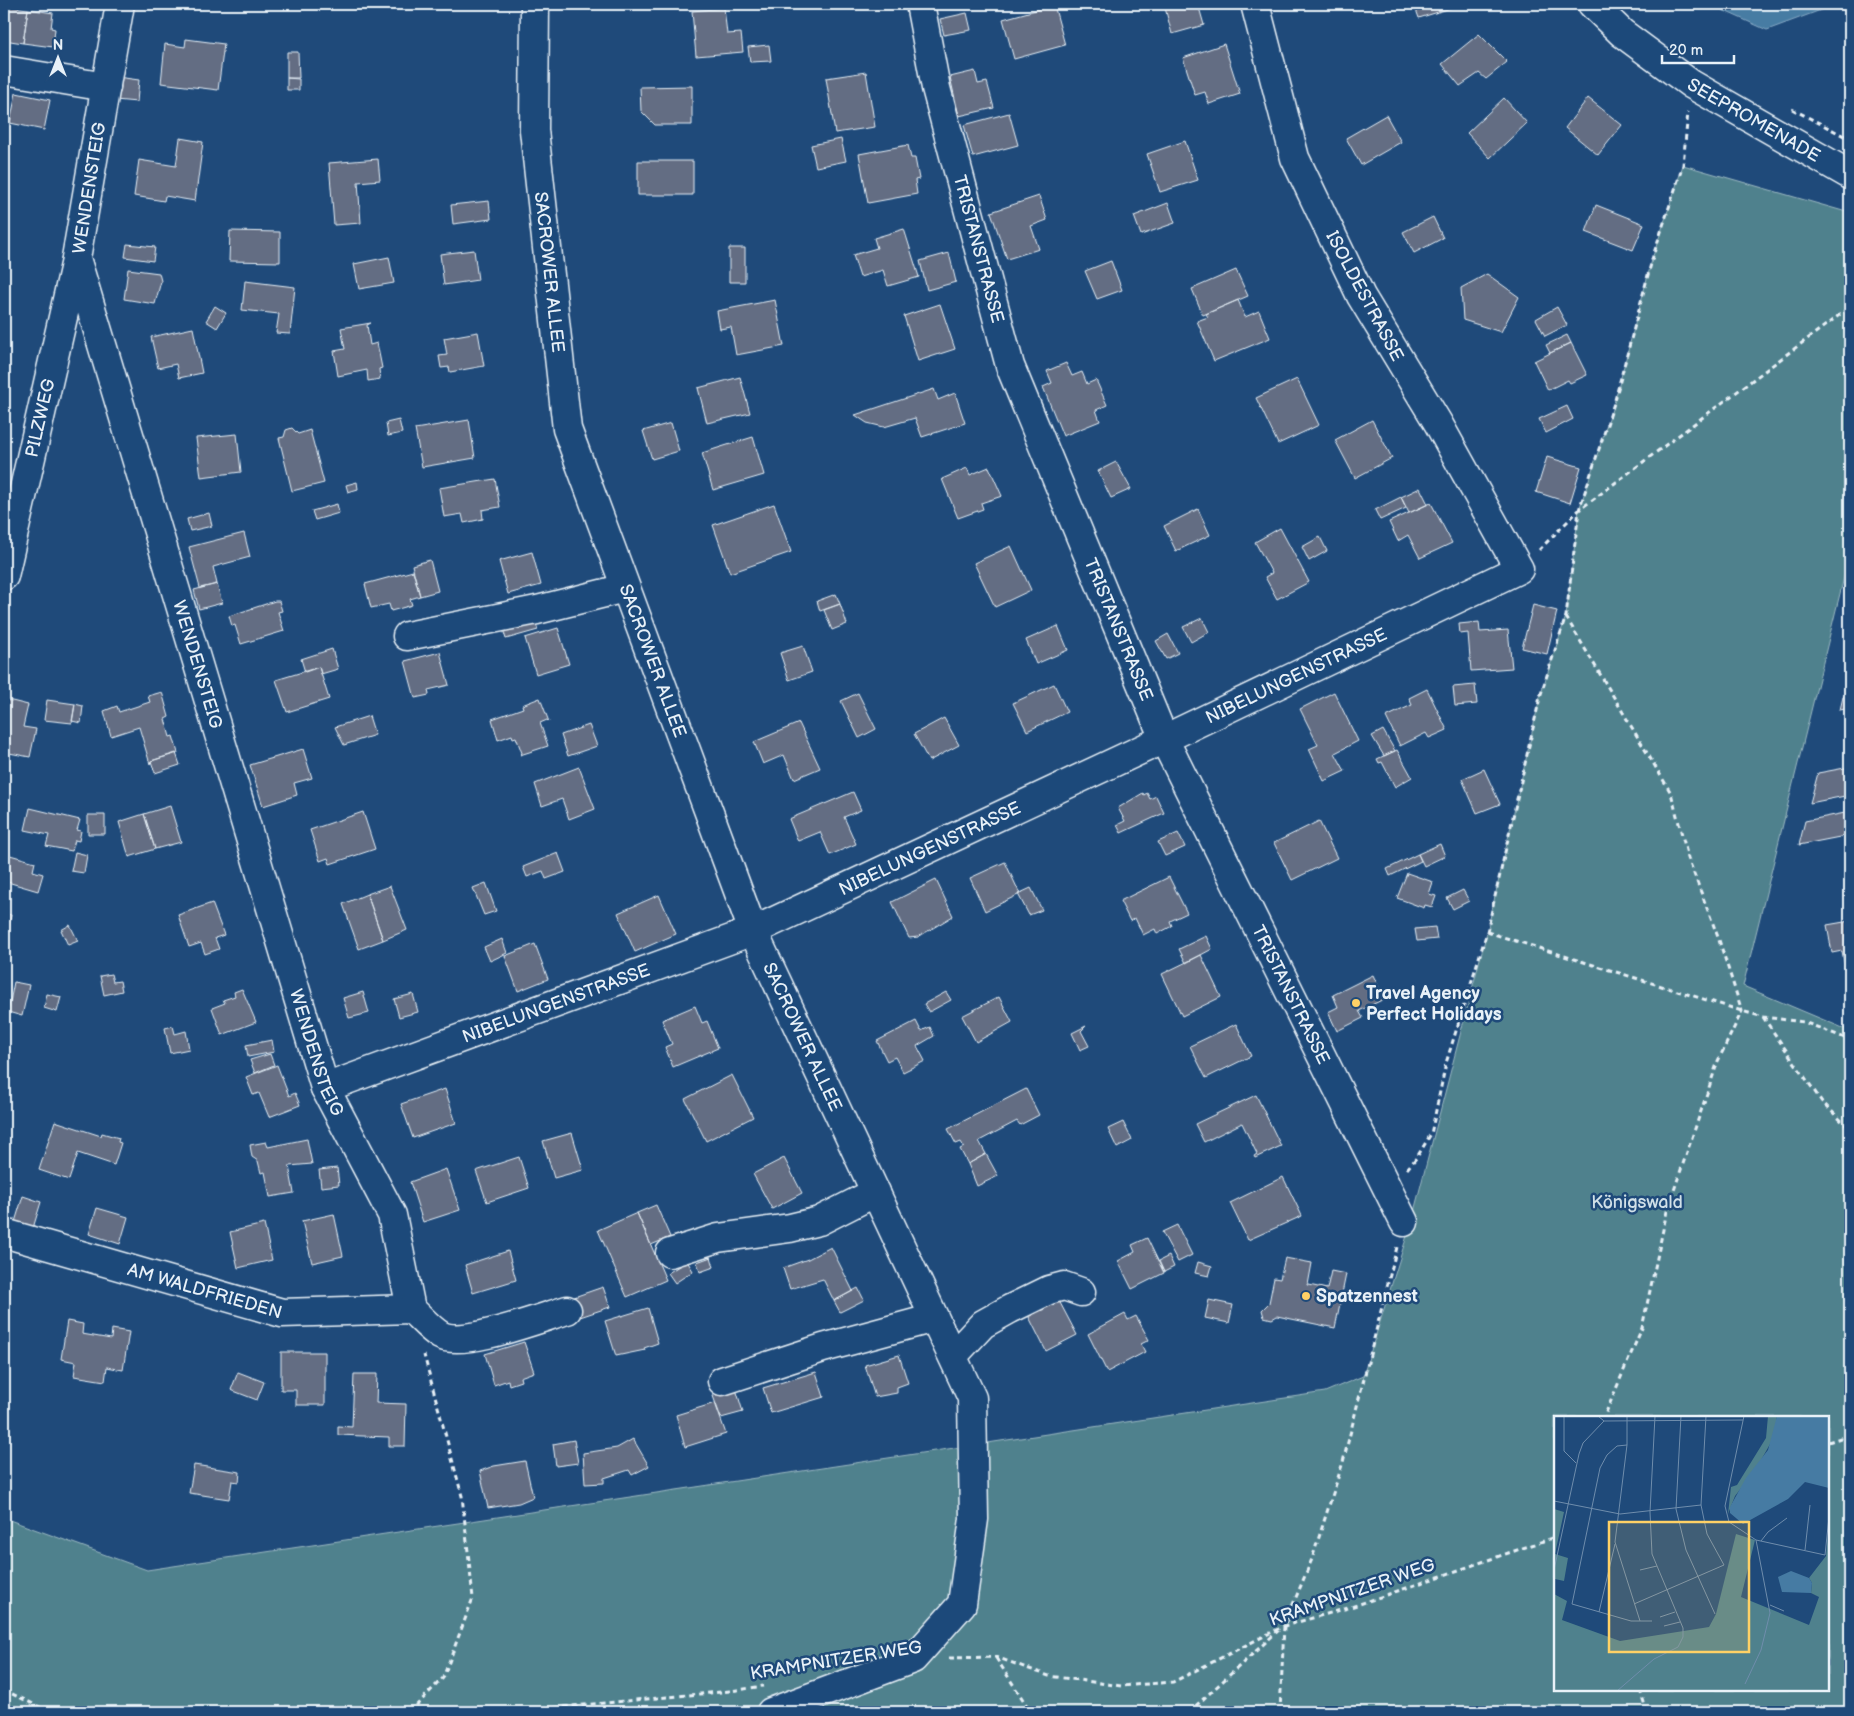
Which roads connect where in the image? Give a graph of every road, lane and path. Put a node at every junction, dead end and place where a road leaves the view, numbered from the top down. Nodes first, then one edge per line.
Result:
1 (120, 4) edge
2 (535, 4) edge
3 (920, 4) edge
4 (1255, 4) edge
5 (1592, 4) edge
6 (4, 70) edge
7 (1691, 84) junction
8 (106, 87) junction
9 (1850, 175) edge
10 (76, 258) junction
11 (1850, 307) edge
12 (1579, 510) junction
13 (1518, 569) junction
14 (4, 576) edge
15 (626, 588) junction
16 (1566, 616) junction
17 (407, 636) dead end
18 (1164, 739) junction
19 (753, 931) junction
20 (1487, 932) junction
21 (1742, 1011) junction
22 (1763, 1017) junction
23 (1850, 1040) edge
24 (325, 1088) junction
25 (1850, 1129) edge
26 (1385, 1186) junction
27 (876, 1192) junction
28 (1404, 1222) joint
29 (4, 1233) edge
30 (670, 1253) dead end
31 (1081, 1292) dead end
32 (411, 1309) junction
33 (567, 1310) dead end
34 (934, 1318) junction
35 (421, 1347) dead end
36 (952, 1356) junction
37 (722, 1381) dead end
38 (1604, 1416) edge
39 (1850, 1435) edge
40 (1829, 1442) edge
41 (1554, 1537) edge
42 (1284, 1626) junction
43 (996, 1657) junction
44 (913, 1659) junction
45 (769, 1684) dead end
46 (4, 1690) edge
47 (1640, 1691) edge
48 (108, 1709) dead end
49 (50, 1712) edge
50 (101, 1712) edge
51 (410, 1712) edge
52 (510, 1712) edge
53 (771, 1712) edge
54 (1031, 1712) edge
55 (1189, 1712) edge
56 (1280, 1712) edge
57 (1647, 1712) edge

1 - 8 street, WENDENSTEIG
2 - 15 street, SACROWER ALLEE
3 - 18 street, TRISTANSTRASSE
4 - 13 street, ISOLDESTRASSE
5 - 7 street, SEEPROMENADE
6 - 8 street
7 - 9 street, SEEPROMENADE
7 - 12 path
8 - 10 street, WENDENSTEIG
10 - 14 street, PILZWEG
10 - 24 street, WENDENSTEIG
11 - 12 path
12 - 13 path
12 - 16 path
13 - 18 street, NIBELUNGENSTRASSE
15 - 17 street
15 - 19 street, SACROWER ALLEE
16 - 20 path
16 - 21 path
18 - 19 street, NIBELUNGENSTRASSE
18 - 26 street, TRISTANSTRASSE
19 - 24 street, NIBELUNGENSTRASSE
19 - 27 street, SACROWER ALLEE
20 - 21 path
20 - 26 path
21 - 22 path
21 - 38 path
22 - 23 path
22 - 25 path
24 - 32 street, WENDENSTEIG
26 - 28 street, TRISTANSTRASSE
27 - 30 street
27 - 34 street, SACROWER ALLEE
28 - 42 path
29 - 32 street, AM WALDFRIEDEN
31 - 36 street
32 - 33 street
34 - 36 street, SACROWER ALLEE
34 - 37 street
35 - 51 path
36 - 44 street, SACROWER ALLEE
39 - 40 path
41 - 42 path, KRAMPNITZER WEG
42 - 43 path, KRAMPNITZER WEG
42 - 55 path
42 - 56 path
43 - 44 path, KRAMPNITZER WEG
43 - 54 path
44 - 53 street
45 - 52 path, KRAMPNITZER WEG
46 - 49 path
47 - 57 path
48 - 50 path

